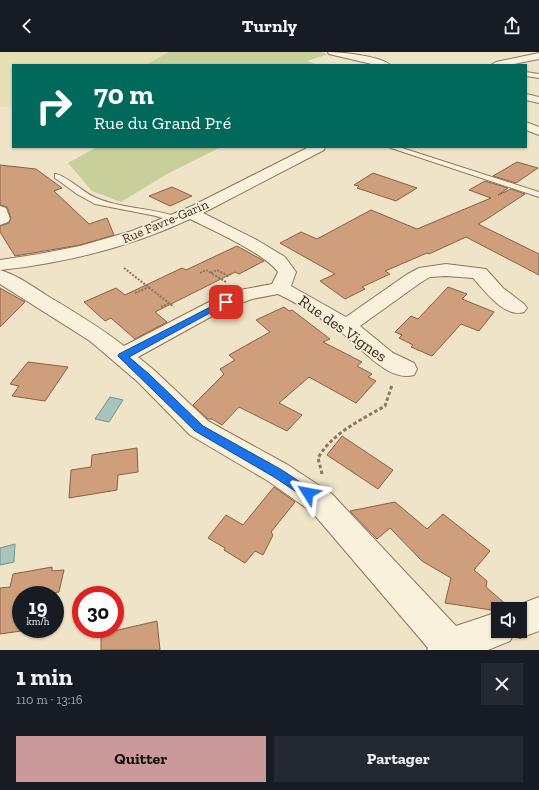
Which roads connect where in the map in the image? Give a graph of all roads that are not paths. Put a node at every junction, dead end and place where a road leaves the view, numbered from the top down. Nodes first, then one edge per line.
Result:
1 (332, 52) edge
2 (539, 56) edge
3 (382, 64) edge
4 (501, 64) edge
5 (527, 74) edge
6 (539, 76) edge
7 (527, 98) edge
8 (539, 100) edge
9 (527, 126) edge
10 (539, 131) edge
11 (316, 148) edge
12 (386, 148) edge
13 (395, 148) edge
14 (58, 176) dead end
15 (539, 195) edge
16 (525, 197) dead end
17 (1, 205) edge
18 (182, 216) junction
19 (0, 220) edge
20 (0, 265) edge
21 (0, 276) edge
22 (280, 288) junction
23 (518, 308) dead end
24 (347, 326) junction
25 (123, 356) junction
26 (406, 369) dead end
27 (539, 614) edge
28 (527, 618) edge
29 (491, 632) edge
30 (447, 648) edge

1 - 3 street
2 - 4 street
5 - 6 lane
7 - 8 street
9 - 10 street
11 - 18 street, Rue Favre-Garin
12 - 16 lane
13 - 15 lane
14 - 18 lane
17 - 19 street
18 - 20 street, Rue Favre-Garin
18 - 22 street
21 - 25 street
22 - 24 street, Rue des Vignes
22 - 25 street
23 - 24 street
24 - 26 street, Rue des Vignes
25 - 30 street
27 - 28 street
29 - 30 street

